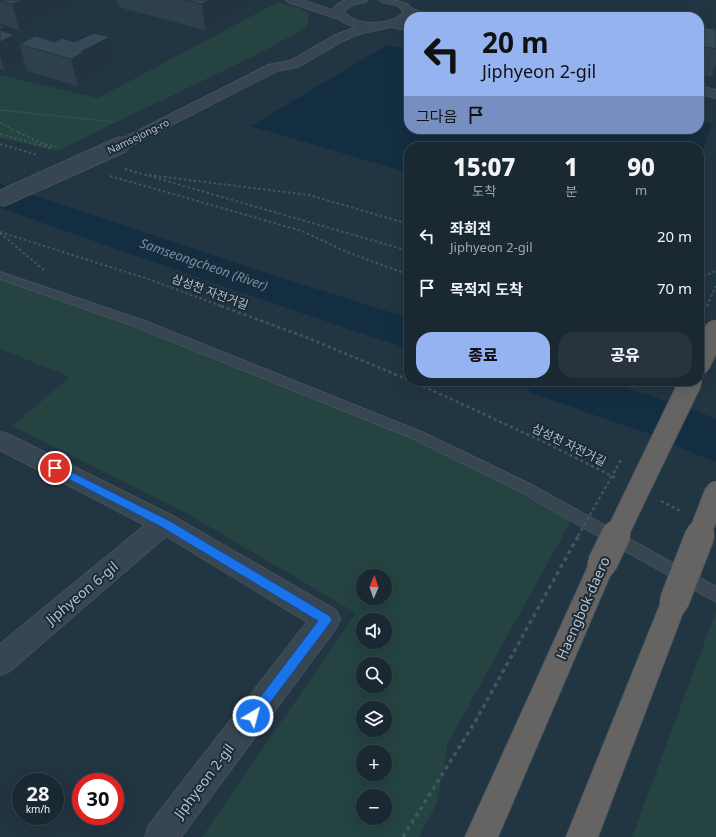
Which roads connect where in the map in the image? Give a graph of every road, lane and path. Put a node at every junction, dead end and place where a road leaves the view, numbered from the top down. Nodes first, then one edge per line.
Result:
1 (292, 0) edge
2 (357, 0) edge
3 (361, 0) edge
4 (386, 0) edge
5 (327, 1) edge
6 (409, 6) edge
7 (417, 12) edge
8 (404, 19) edge
9 (335, 20) junction
10 (384, 25) junction
11 (404, 26) edge
12 (292, 51) dead end
13 (273, 68) junction
14 (704, 91) edge
15 (716, 94) edge
16 (0, 110) edge
17 (118, 122) dead end
18 (0, 123) edge
19 (0, 134) edge
20 (0, 144) edge
21 (63, 149) dead end
22 (60, 151) dead end
23 (44, 157) dead end
24 (110, 176) dead end
25 (0, 199) edge
26 (404, 223) edge
27 (0, 232) edge
28 (404, 250) edge
29 (716, 271) edge
30 (404, 273) edge
31 (0, 275) edge
32 (704, 276) edge
33 (70, 300) junction
34 (715, 330) edge
35 (704, 353) edge
36 (404, 378) edge
37 (423, 386) edge
38 (689, 386) edge
39 (0, 440) edge
40 (623, 457) dead end
41 (620, 480) dead end
42 (716, 492) edge
43 (654, 498) dead end
44 (688, 515) dead end
45 (164, 523) junction
46 (716, 595) edge
47 (0, 662) edge
48 (161, 837) edge
49 (403, 837) edge
50 (481, 837) edge
51 (582, 837) edge

1 - 9 street
2 - 5 street
3 - 9 street
4 - 6 street
6 - 7 street
8 - 10 street
9 - 10 street
10 - 11 street
10 - 13 street, Namsejong-ro
12 - 13 street, Namsejong-ro
13 - 25 street, Namsejong-ro, bridge
14 - 15 street
16 - 17 path
18 - 21 path
19 - 22 path
20 - 23 path
24 - 30 path
26 - 28 path
27 - 33 path
27 - 36 path, 삼성천 자전거길
29 - 32 path
31 - 33 lane
33 - 46 lane
34 - 35 highway, bridge
37 - 41 path, 삼성천 자전거길
38 - 50 highway, Haengbok-daero, bridge
39 - 45 street, Jiphyeon 2-gil
40 - 49 path, bridge
42 - 51 highway, bridge
43 - 44 path
45 - 47 street, Jiphyeon 6-gil
45 - 48 street, Jiphyeon 2-gil

